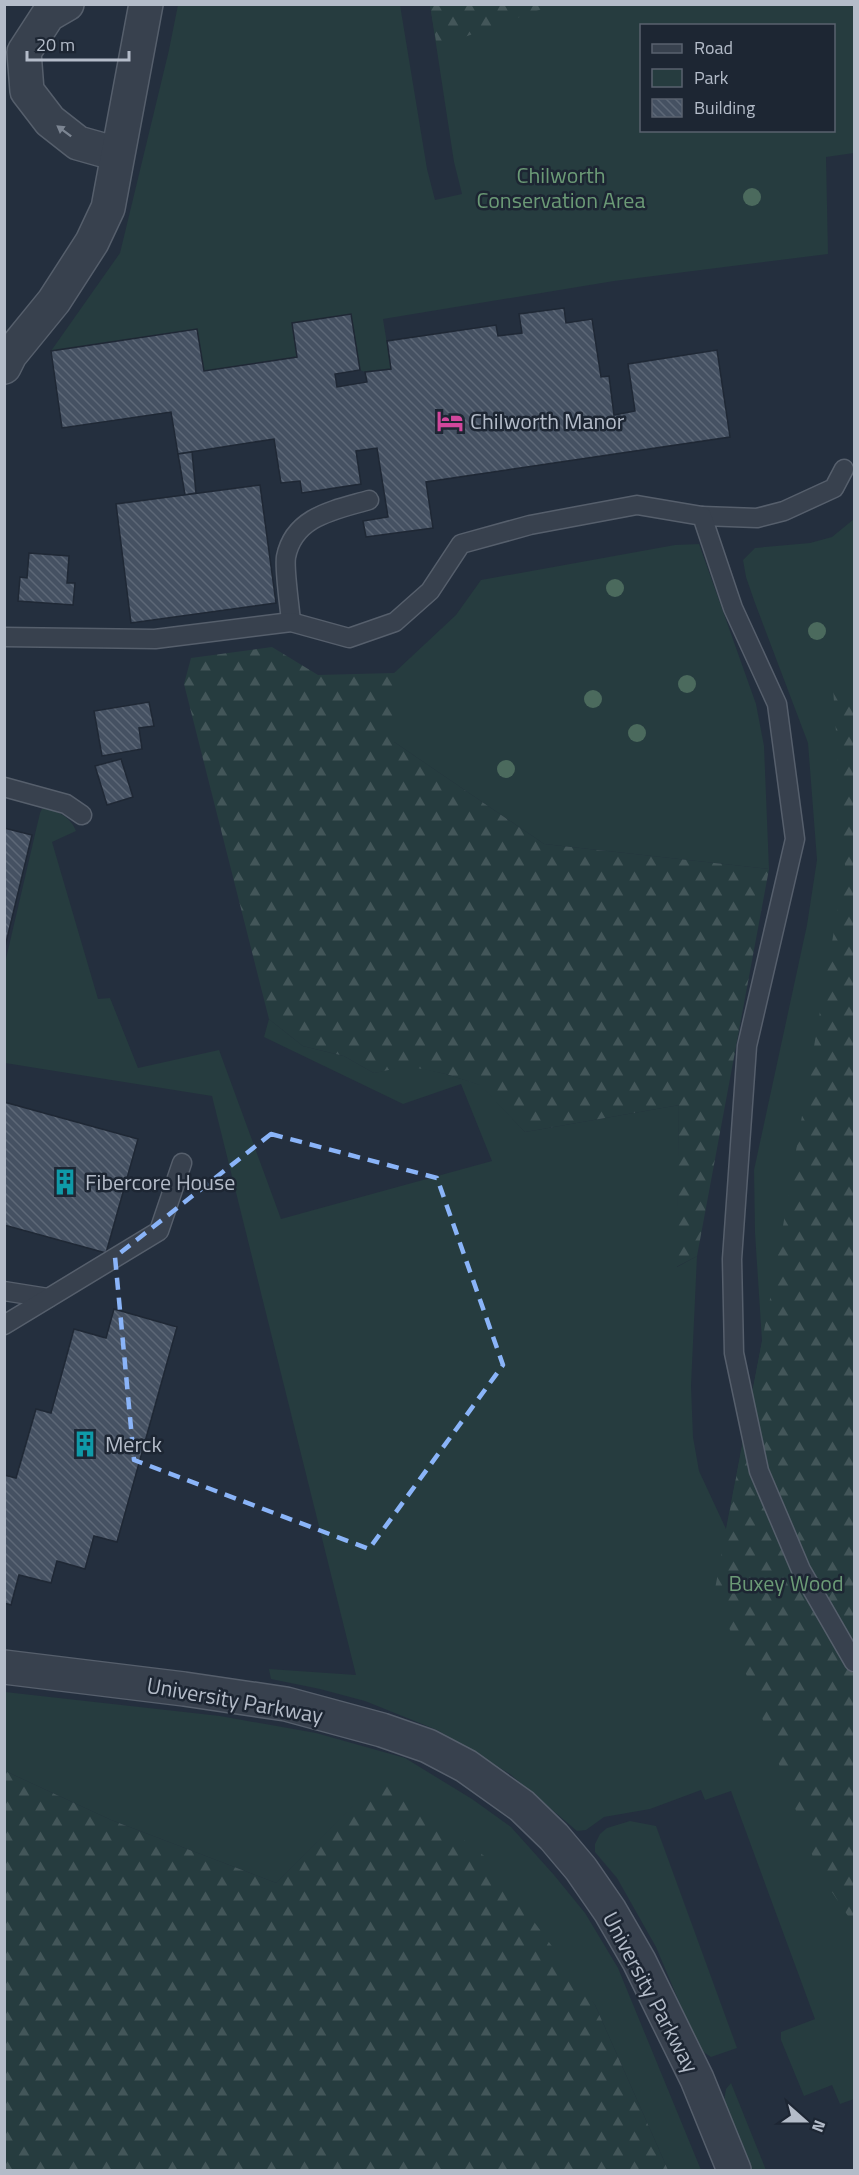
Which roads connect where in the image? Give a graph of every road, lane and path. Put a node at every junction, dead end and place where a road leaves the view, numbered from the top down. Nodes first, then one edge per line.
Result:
1 (67, 4) edge
2 (146, 4) edge
3 (14, 52) edge
4 (117, 154) junction
5 (4, 367) edge
6 (844, 469) dead end
7 (369, 500) dead end
8 (702, 516) junction
9 (291, 622) junction
10 (4, 637) edge
11 (4, 787) edge
12 (82, 815) dead end
13 (182, 1163) dead end
14 (4, 1291) edge
15 (48, 1298) junction
16 (4, 1325) edge
17 (855, 1662) edge
18 (4, 1667) edge
19 (734, 2170) edge

1 - 3 street
2 - 4 street
4 -> 3 street
4 - 5 street
6 - 8 lane
7 - 9 lane
8 - 9 lane
8 - 17 lane
9 - 10 lane
11 - 12 lane
13 - 15 lane
14 - 15 lane
15 - 16 lane
18 - 19 street, University Parkway

